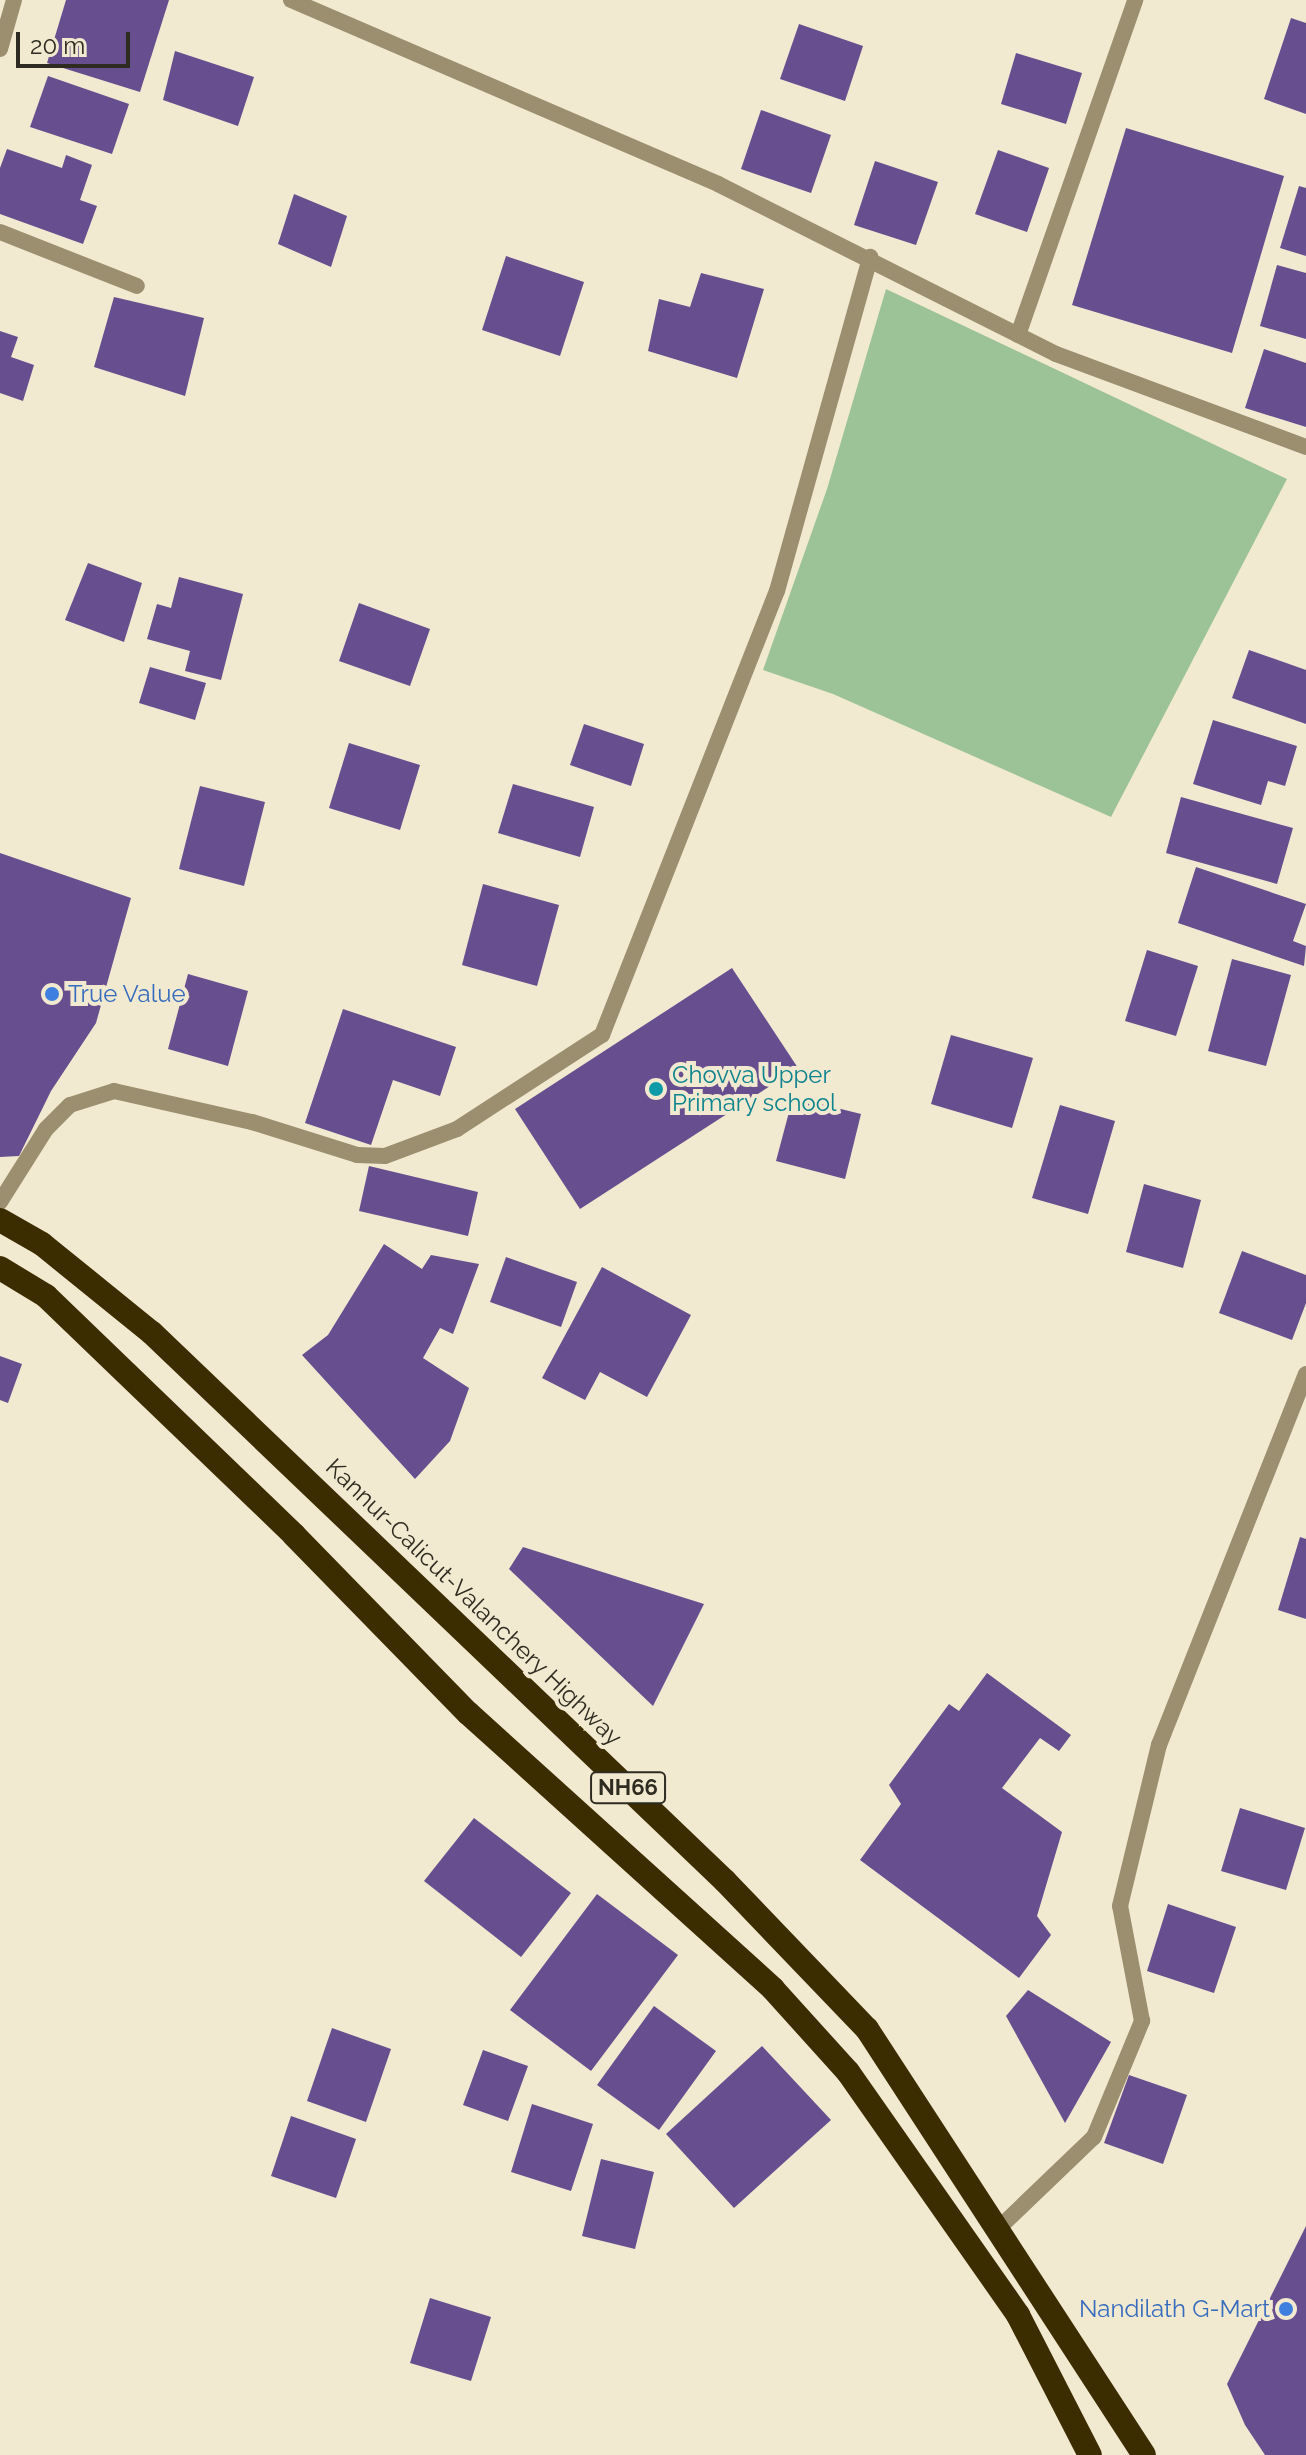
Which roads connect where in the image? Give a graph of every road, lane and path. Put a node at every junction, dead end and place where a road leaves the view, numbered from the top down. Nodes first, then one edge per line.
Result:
1 (14, 0) edge
2 (291, 0) edge
3 (1135, 0) edge
4 (0, 49) edge
5 (0, 232) edge
6 (870, 257) junction
7 (137, 286) dead end
8 (1018, 335) junction
9 (1306, 447) edge
10 (0, 1202) edge
11 (0, 1220) edge
12 (0, 1268) edge
13 (1306, 1374) edge
14 (1000, 2227) junction
15 (1090, 2455) edge
16 (1144, 2455) edge

1 - 4 street
2 - 6 street
3 - 8 street
5 - 7 street
6 - 8 street
6 - 10 street
8 - 9 street
11 - 14 highway, Kannur-Calicut-Valanchery Highway / NH66
12 - 15 highway
13 - 14 street
14 - 16 highway, Kannur-Calicut-Valanchery Highway / NH66

